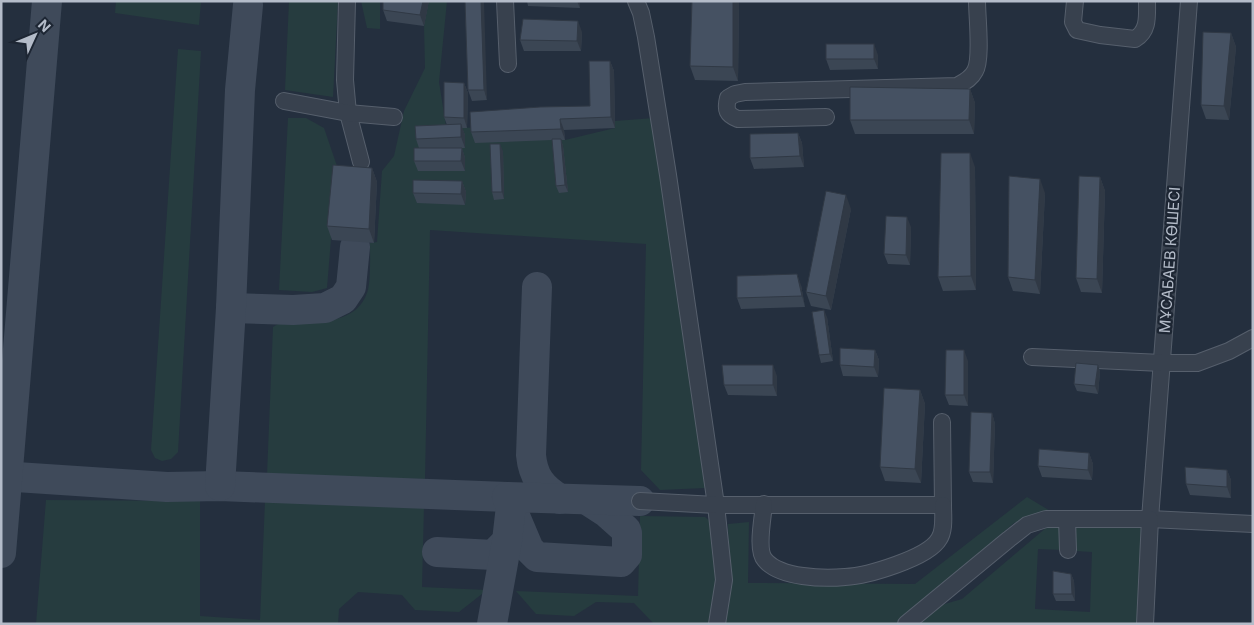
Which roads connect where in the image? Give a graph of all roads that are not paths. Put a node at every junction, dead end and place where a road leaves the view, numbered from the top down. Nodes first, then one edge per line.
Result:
1 (346, 1) edge
2 (505, 1) edge
3 (636, 1) edge
4 (977, 1) edge
5 (1075, 1) edge
6 (1147, 1) edge
7 (1189, 1) edge
8 (508, 64) dead end
9 (284, 101) dead end
10 (348, 112) junction
11 (394, 117) dead end
12 (826, 118) dead end
13 (361, 162) dead end
14 (1253, 338) edge
15 (1032, 357) dead end
16 (1162, 363) junction
17 (942, 422) dead end
18 (640, 501) dead end
19 (764, 504) junction
20 (716, 505) junction
21 (943, 506) junction
22 (1067, 519) junction
23 (1150, 519) junction
24 (1253, 524) edge
25 (1068, 550) dead end
26 (717, 624) edge
27 (906, 624) edge
28 (1145, 624) edge

1 - 10 lane
2 - 8 lane
3 - 20 lane
4 - 12 lane
5 - 6 lane
7 - 16 lane, МҰСАБАЕВ КӨШЕСІ
9 - 10 lane
10 - 11 lane
10 - 13 lane
14 - 16 lane
15 - 16 lane
16 - 23 lane, МҰСАБАЕВ КӨШЕСІ
17 - 21 lane
18 - 20 lane
19 - 20 lane
19 - 21 lane
19 - 21 lane
20 - 26 lane
22 - 23 lane
22 - 25 lane
22 - 27 lane
23 - 24 lane
23 - 28 lane, МҰСАБАЕВ КӨШЕСІ

